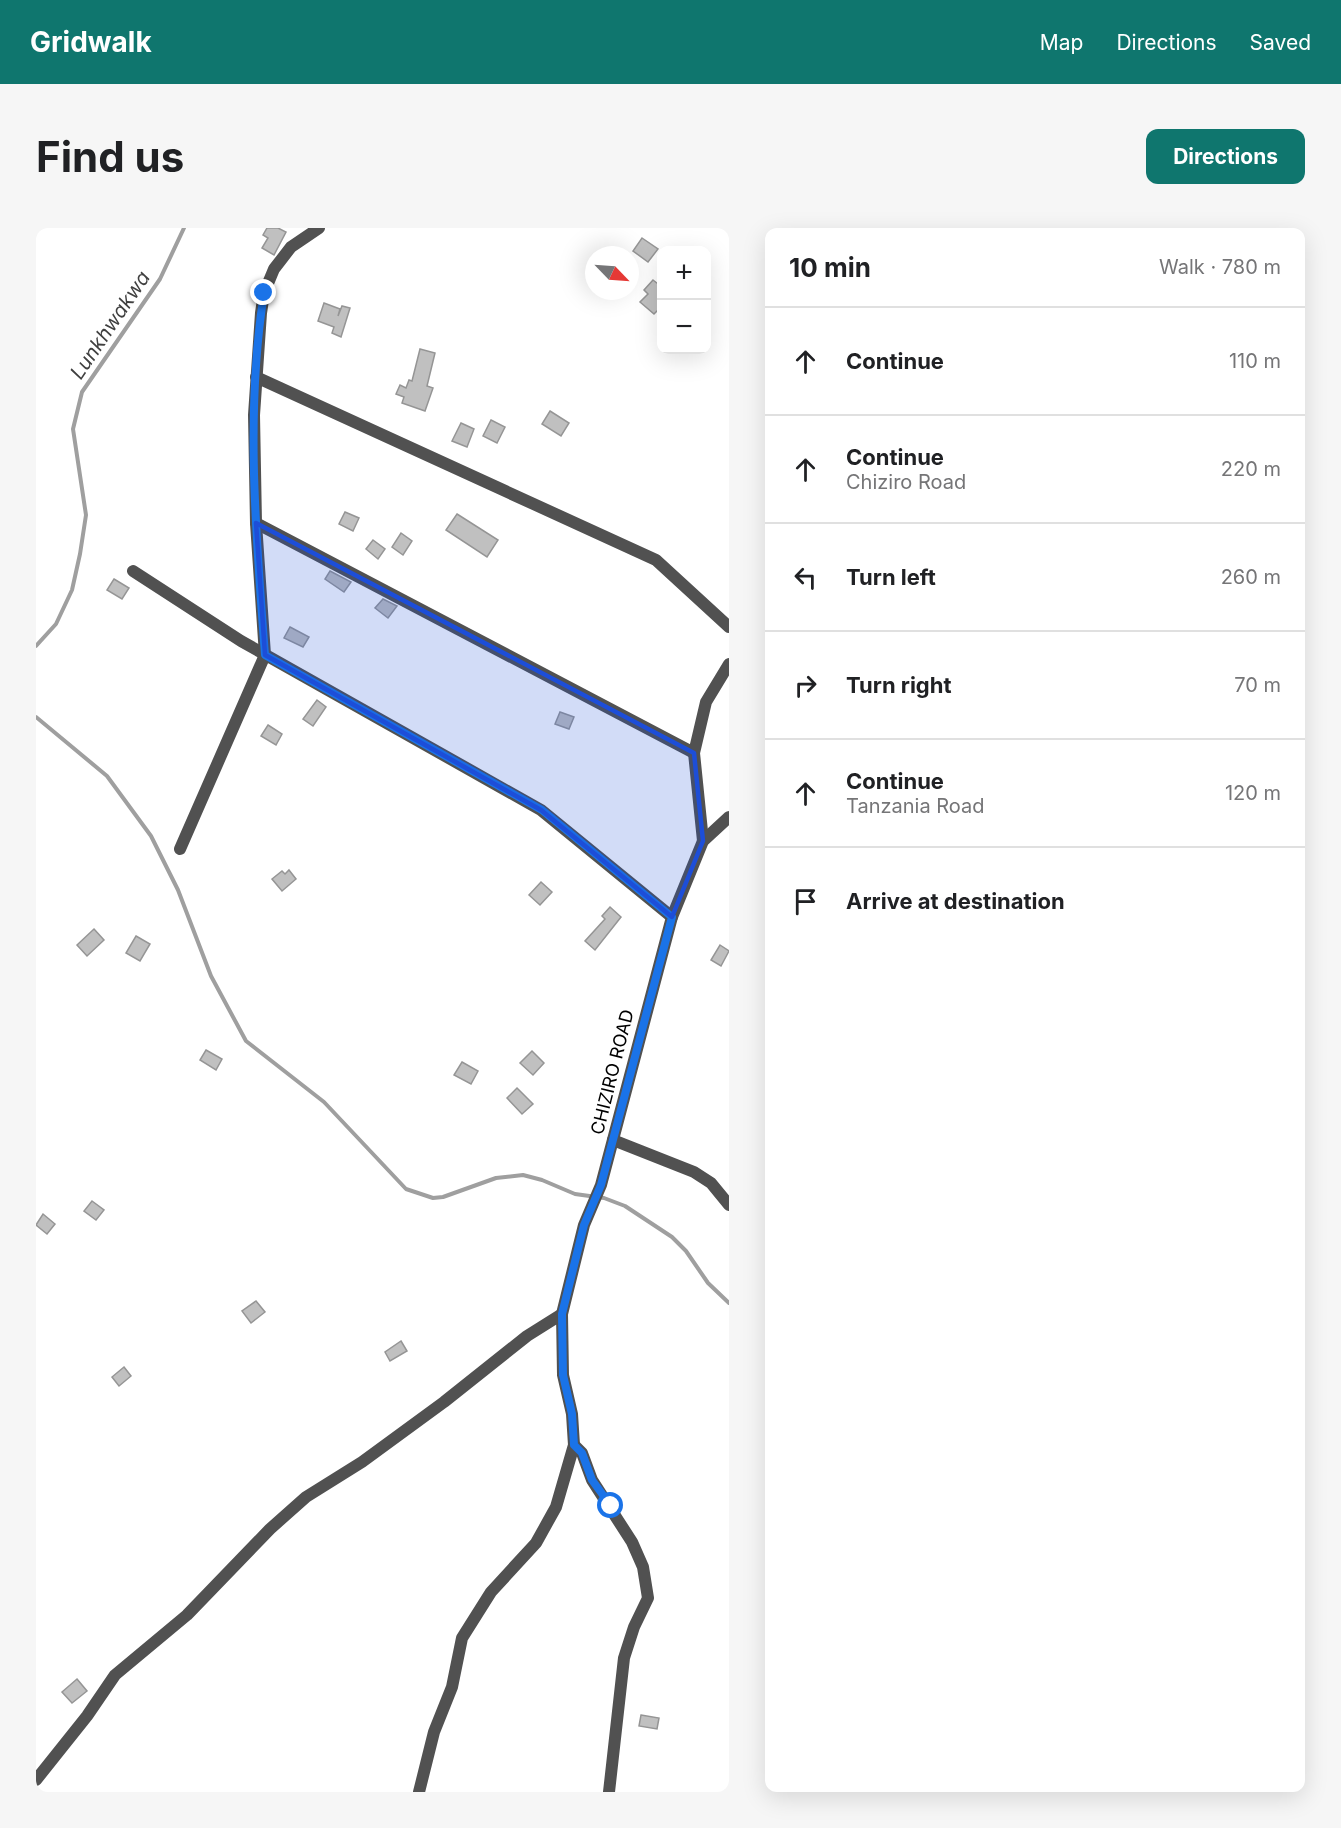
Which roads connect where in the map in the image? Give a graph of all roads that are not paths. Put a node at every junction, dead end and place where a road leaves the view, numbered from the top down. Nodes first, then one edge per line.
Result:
1 (319, 228) edge
2 (256, 377) junction
3 (255, 523) junction
4 (133, 571) dead end
5 (729, 627) edge
6 (265, 655) junction
7 (729, 664) edge
8 (694, 753) junction
9 (729, 817) edge
10 (703, 841) junction
11 (180, 849) dead end
12 (672, 917) junction
13 (613, 1140) junction
14 (729, 1205) edge
15 (562, 1314) junction
16 (574, 1445) junction
17 (36, 1780) edge
18 (419, 1792) edge
19 (609, 1792) edge

1 - 2 street
2 - 3 street
2 - 5 street
3 - 6 street
3 - 8 street
4 - 6 street
6 - 11 street
6 - 12 street
7 - 8 street
8 - 10 street
9 - 10 street, CHIZIRO ROAD
10 - 12 street, CHIZIRO ROAD
12 - 13 street, CHIZIRO ROAD
13 - 14 street
13 - 15 street, CHIZIRO ROAD
15 - 16 street, CHIZIRO ROAD
15 - 17 street
16 - 18 street
16 - 19 street

